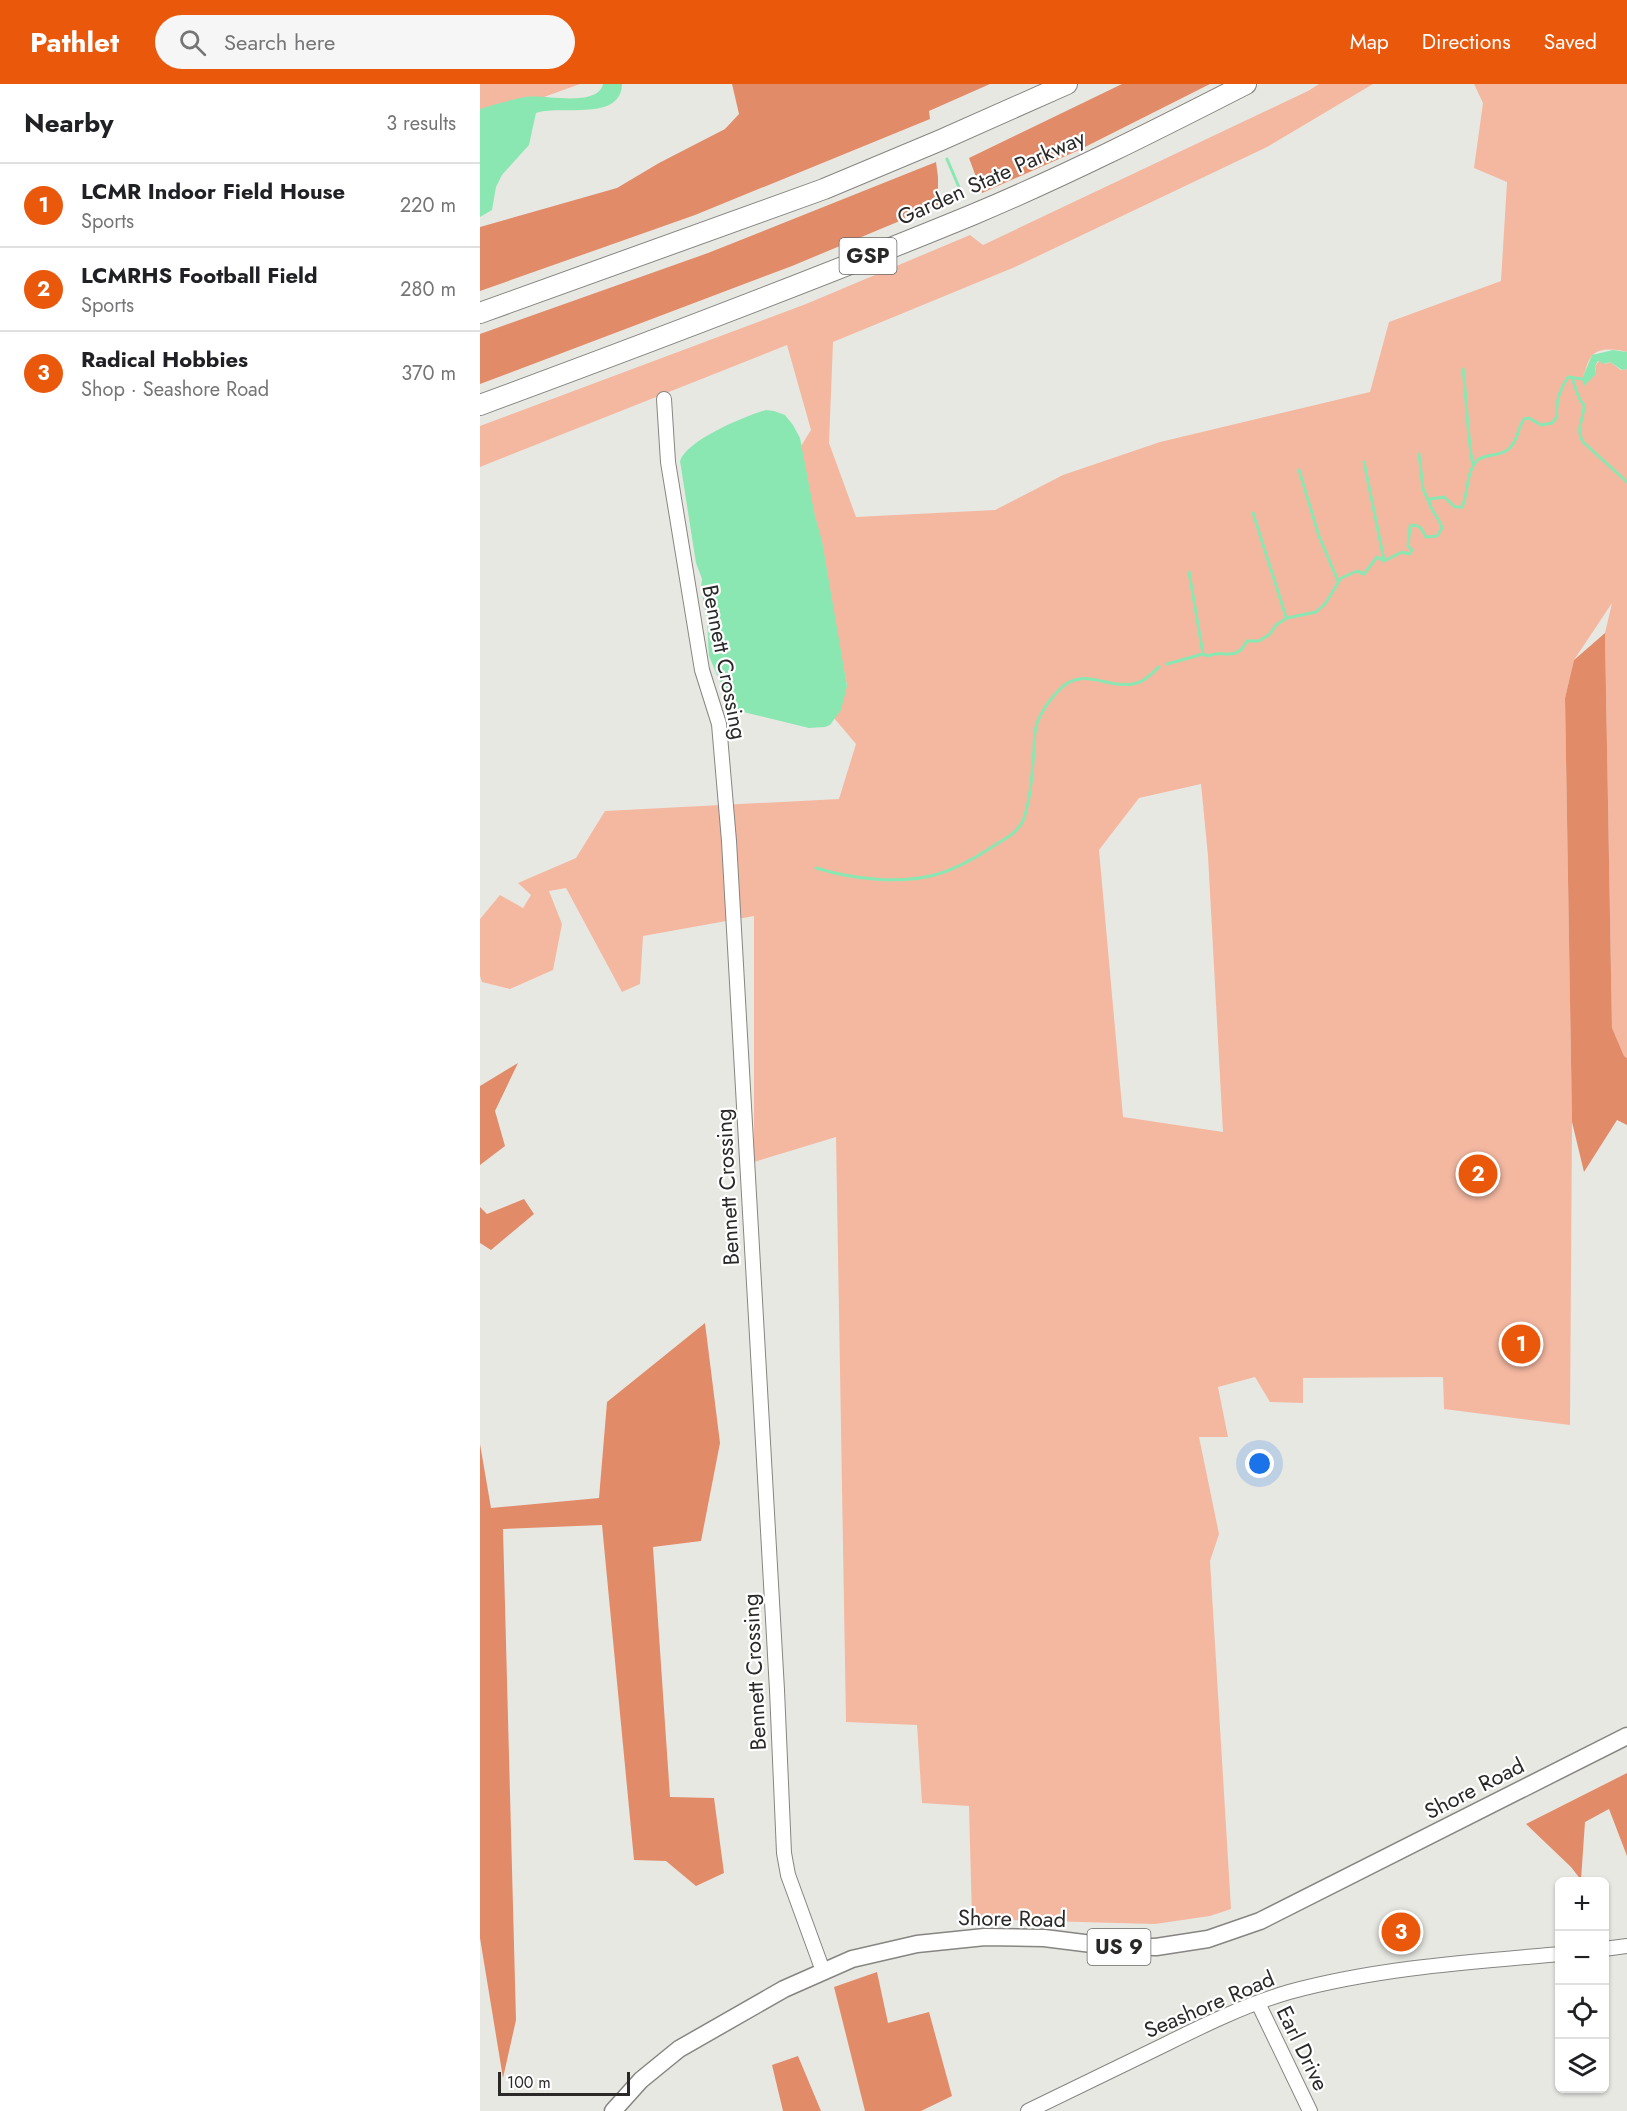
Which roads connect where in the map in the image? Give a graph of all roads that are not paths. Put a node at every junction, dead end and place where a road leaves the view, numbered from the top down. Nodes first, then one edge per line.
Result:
1 (1067, 84) edge
2 (1246, 84) edge
3 (480, 313) edge
4 (664, 399) dead end
5 (480, 405) edge
6 (1627, 1736) edge
7 (1627, 1946) edge
8 (1609, 1948) edge
9 (1555, 1954) edge
10 (823, 1971) junction
11 (1258, 2003) junction
12 (617, 2110) edge
13 (1028, 2111) edge
14 (1310, 2111) edge

1 - 3 highway
2 - 5 highway, Garden State Parkway / GSP
4 - 10 street, Bennett Crossing
6 - 10 main road, Shore Road / US 9
7 - 8 street
9 - 11 street, Seashore Road
10 - 12 main road, Shore Road / US 9
11 - 13 street, Seashore Road
11 - 14 street, Earl Drive

